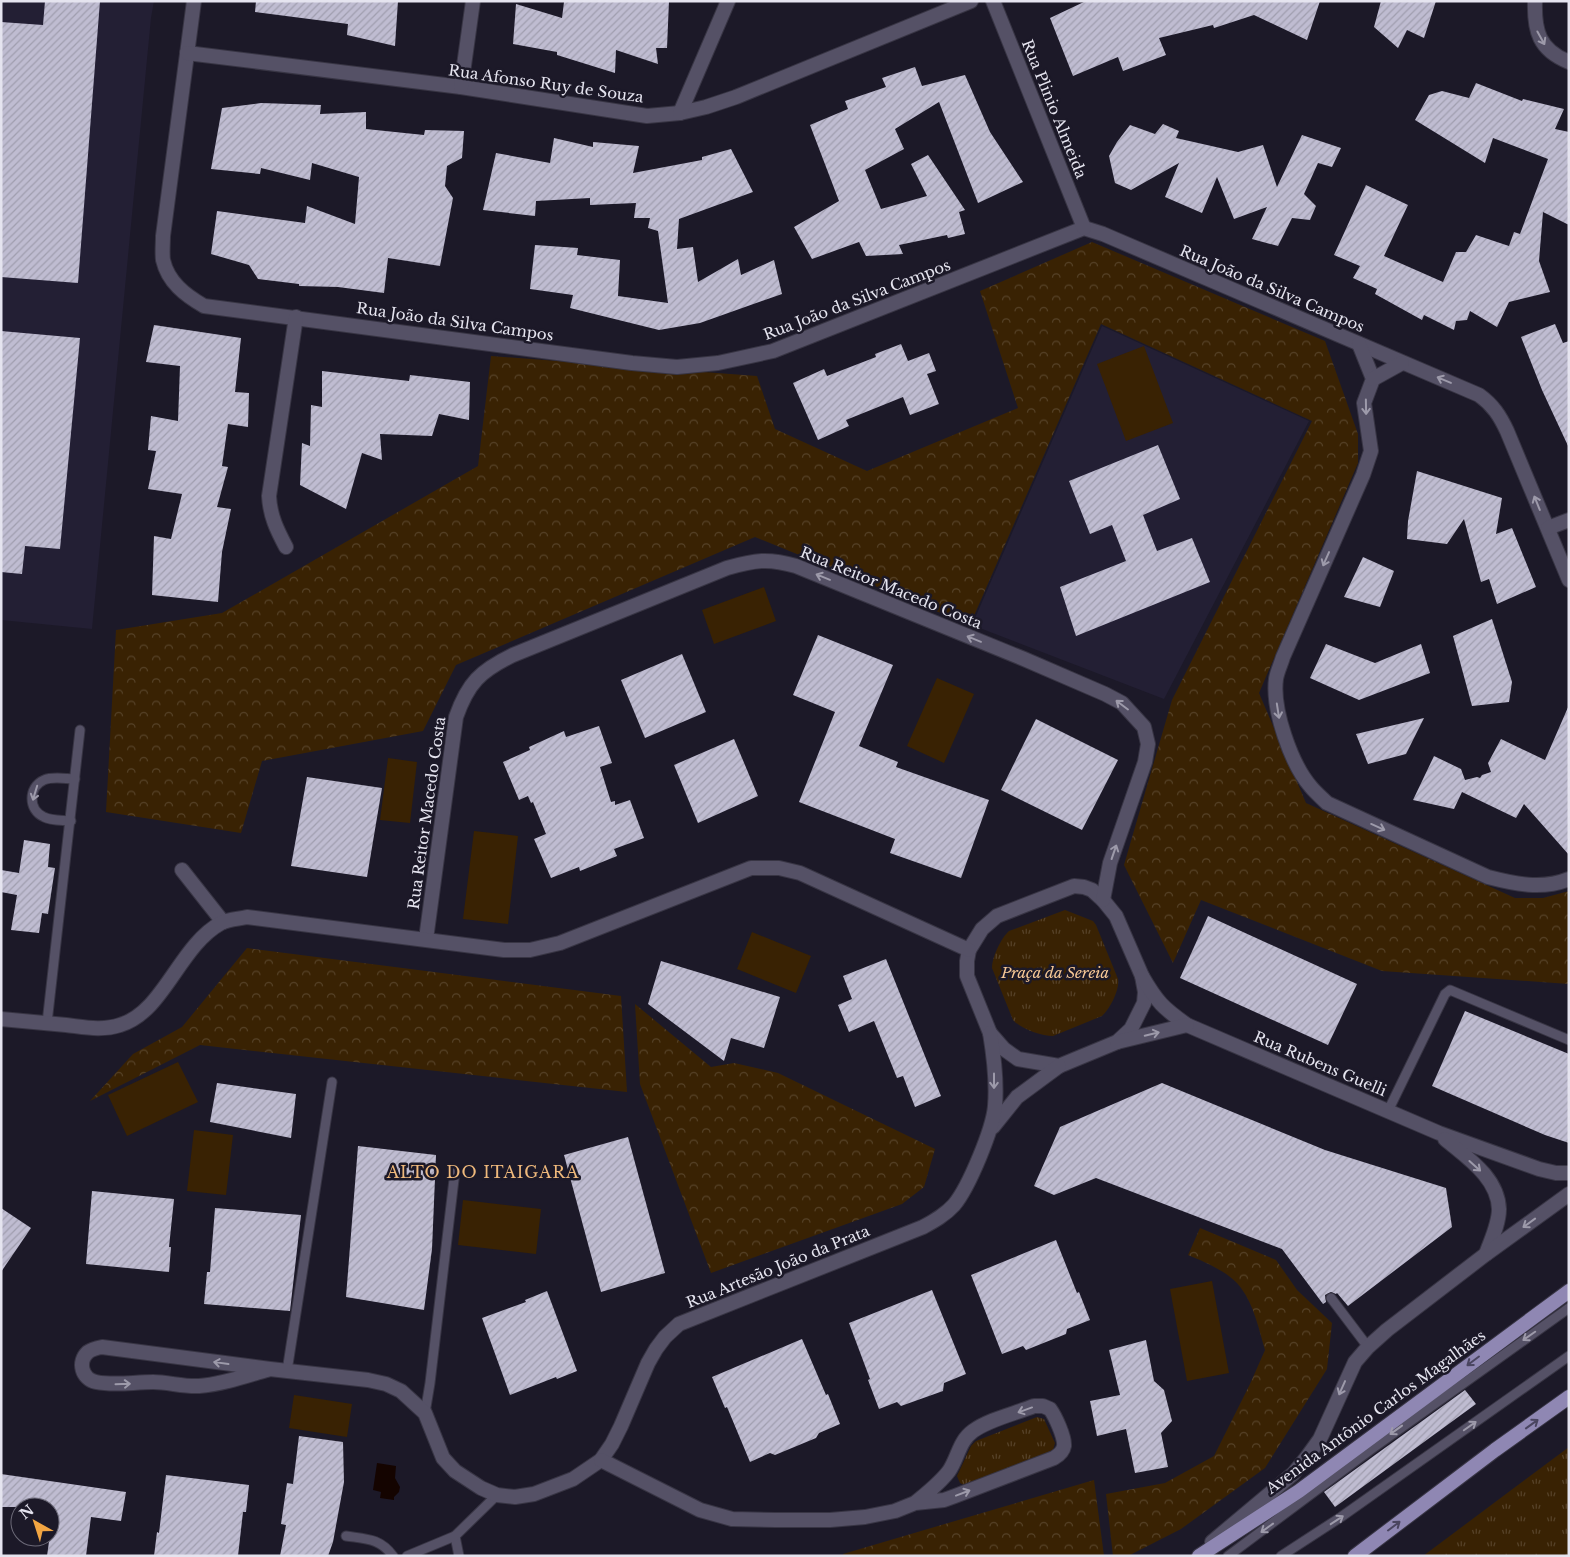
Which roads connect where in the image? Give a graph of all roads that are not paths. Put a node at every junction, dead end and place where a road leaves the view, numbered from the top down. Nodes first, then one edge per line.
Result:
1 (194, 1) edge
2 (473, 1) edge
3 (728, 1) edge
4 (970, 1) edge
5 (993, 1) edge
6 (1535, 1) edge
7 (187, 52) junction
8 (1569, 62) edge
9 (461, 87) junction
10 (680, 113) junction
11 (1084, 228) junction
12 (296, 317) junction
13 (1359, 344) junction
14 (1402, 363) junction
15 (1373, 379) junction
16 (1569, 520) edge
17 (1548, 528) junction
18 (286, 547) dead end
19 (1569, 580) edge
20 (80, 730) dead end
21 (75, 779) junction
22 (71, 821) junction
23 (182, 870) dead end
24 (1569, 879) edge
25 (1103, 900) junction
26 (223, 922) junction
27 (426, 939) junction
28 (969, 950) junction
29 (1142, 976) junction
30 (1, 1019) edge
31 (47, 1023) junction
32 (1187, 1025) junction
33 (990, 1033) junction
34 (1569, 1040) edge
35 (1117, 1042) junction
36 (1060, 1066) junction
37 (332, 1082) dead end
38 (1388, 1111) junction
39 (991, 1129) junction
40 (1439, 1133) junction
41 (455, 1171) dead end
42 (1569, 1173) edge
43 (1569, 1194) edge
44 (1486, 1254) junction
45 (1569, 1291) edge
46 (1331, 1298) dead end
47 (1569, 1308) edge
48 (1368, 1347) junction
49 (1569, 1356) edge
50 (270, 1369) junction
51 (288, 1371) junction
52 (1569, 1397) edge
53 (425, 1412) junction
54 (600, 1460) junction
55 (497, 1495) junction
56 (915, 1502) junction
57 (346, 1536) dead end
58 (455, 1536) junction
59 (393, 1556) edge
60 (407, 1556) edge
61 (459, 1556) edge
62 (1198, 1556) edge
63 (1228, 1556) edge
64 (1281, 1556) edge
65 (1355, 1556) edge

1 - 7 street, Rua João da Silva Campos
2 - 9 street
3 - 10 street
4 - 10 street, Rua Afonso Ruy de Souza
5 - 11 street, Rua Plinio Almeida
6 -> 8 street
7 - 9 street, Rua Afonso Ruy de Souza
7 - 12 street, Rua João da Silva Campos
9 - 10 street, Rua Afonso Ruy de Souza
11 - 12 street, Rua João da Silva Campos
11 - 13 street, Rua João da Silva Campos
12 - 18 street
13 - 14 street, Rua João da Silva Campos
13 - 15 street
14 - 15 street
17 -> 14 street, Rua João da Silva Campos
15 -> 24 street
16 - 17 street
17 - 19 street, Rua João da Silva Campos
20 - 21 lane
21 - 22 lane
21 -> 22 lane
22 - 31 lane
23 - 26 street
25 -> 27 street, Rua Reitor Macedo Costa
25 - 28 street
25 - 29 street
26 - 27 street
26 - 31 street
27 - 28 street
28 - 33 street
29 - 32 street, Rua Rubens Guelli
29 - 35 street
30 - 31 street
35 -> 32 street
32 - 38 street, Rua Rubens Guelli
33 - 36 street
33 -> 39 street, Rua Artesão João da Prata
34 - 38 lane
35 - 36 street
36 - 39 street, Rua Artesão João da Prata
37 - 51 lane
38 - 40 street, Rua Rubens Guelli
39 - 54 street, Rua Artesão João da Prata
40 - 42 street, Rua Rubens Guelli
40 -> 44 street, Rua Rubens Guelli
41 - 53 lane
43 -> 44 street, Avenida Antônio Carlos Magalhães
44 - 48 street, Avenida Antônio Carlos Magalhães
45 -> 62 main road, Avenida Antônio Carlos Magalhães
46 - 48 lane
47 -> 63 lane
48 -> 62 street, Avenida Antônio Carlos Magalhães
64 -> 49 lane
50 -> 50 street
50 - 51 street
51 - 53 street
65 -> 52 main road
53 - 55 street
54 - 55 street
54 - 56 street
55 - 58 lane
56 -> 56 street
57 - 59 lane
58 - 60 lane
58 - 61 lane

